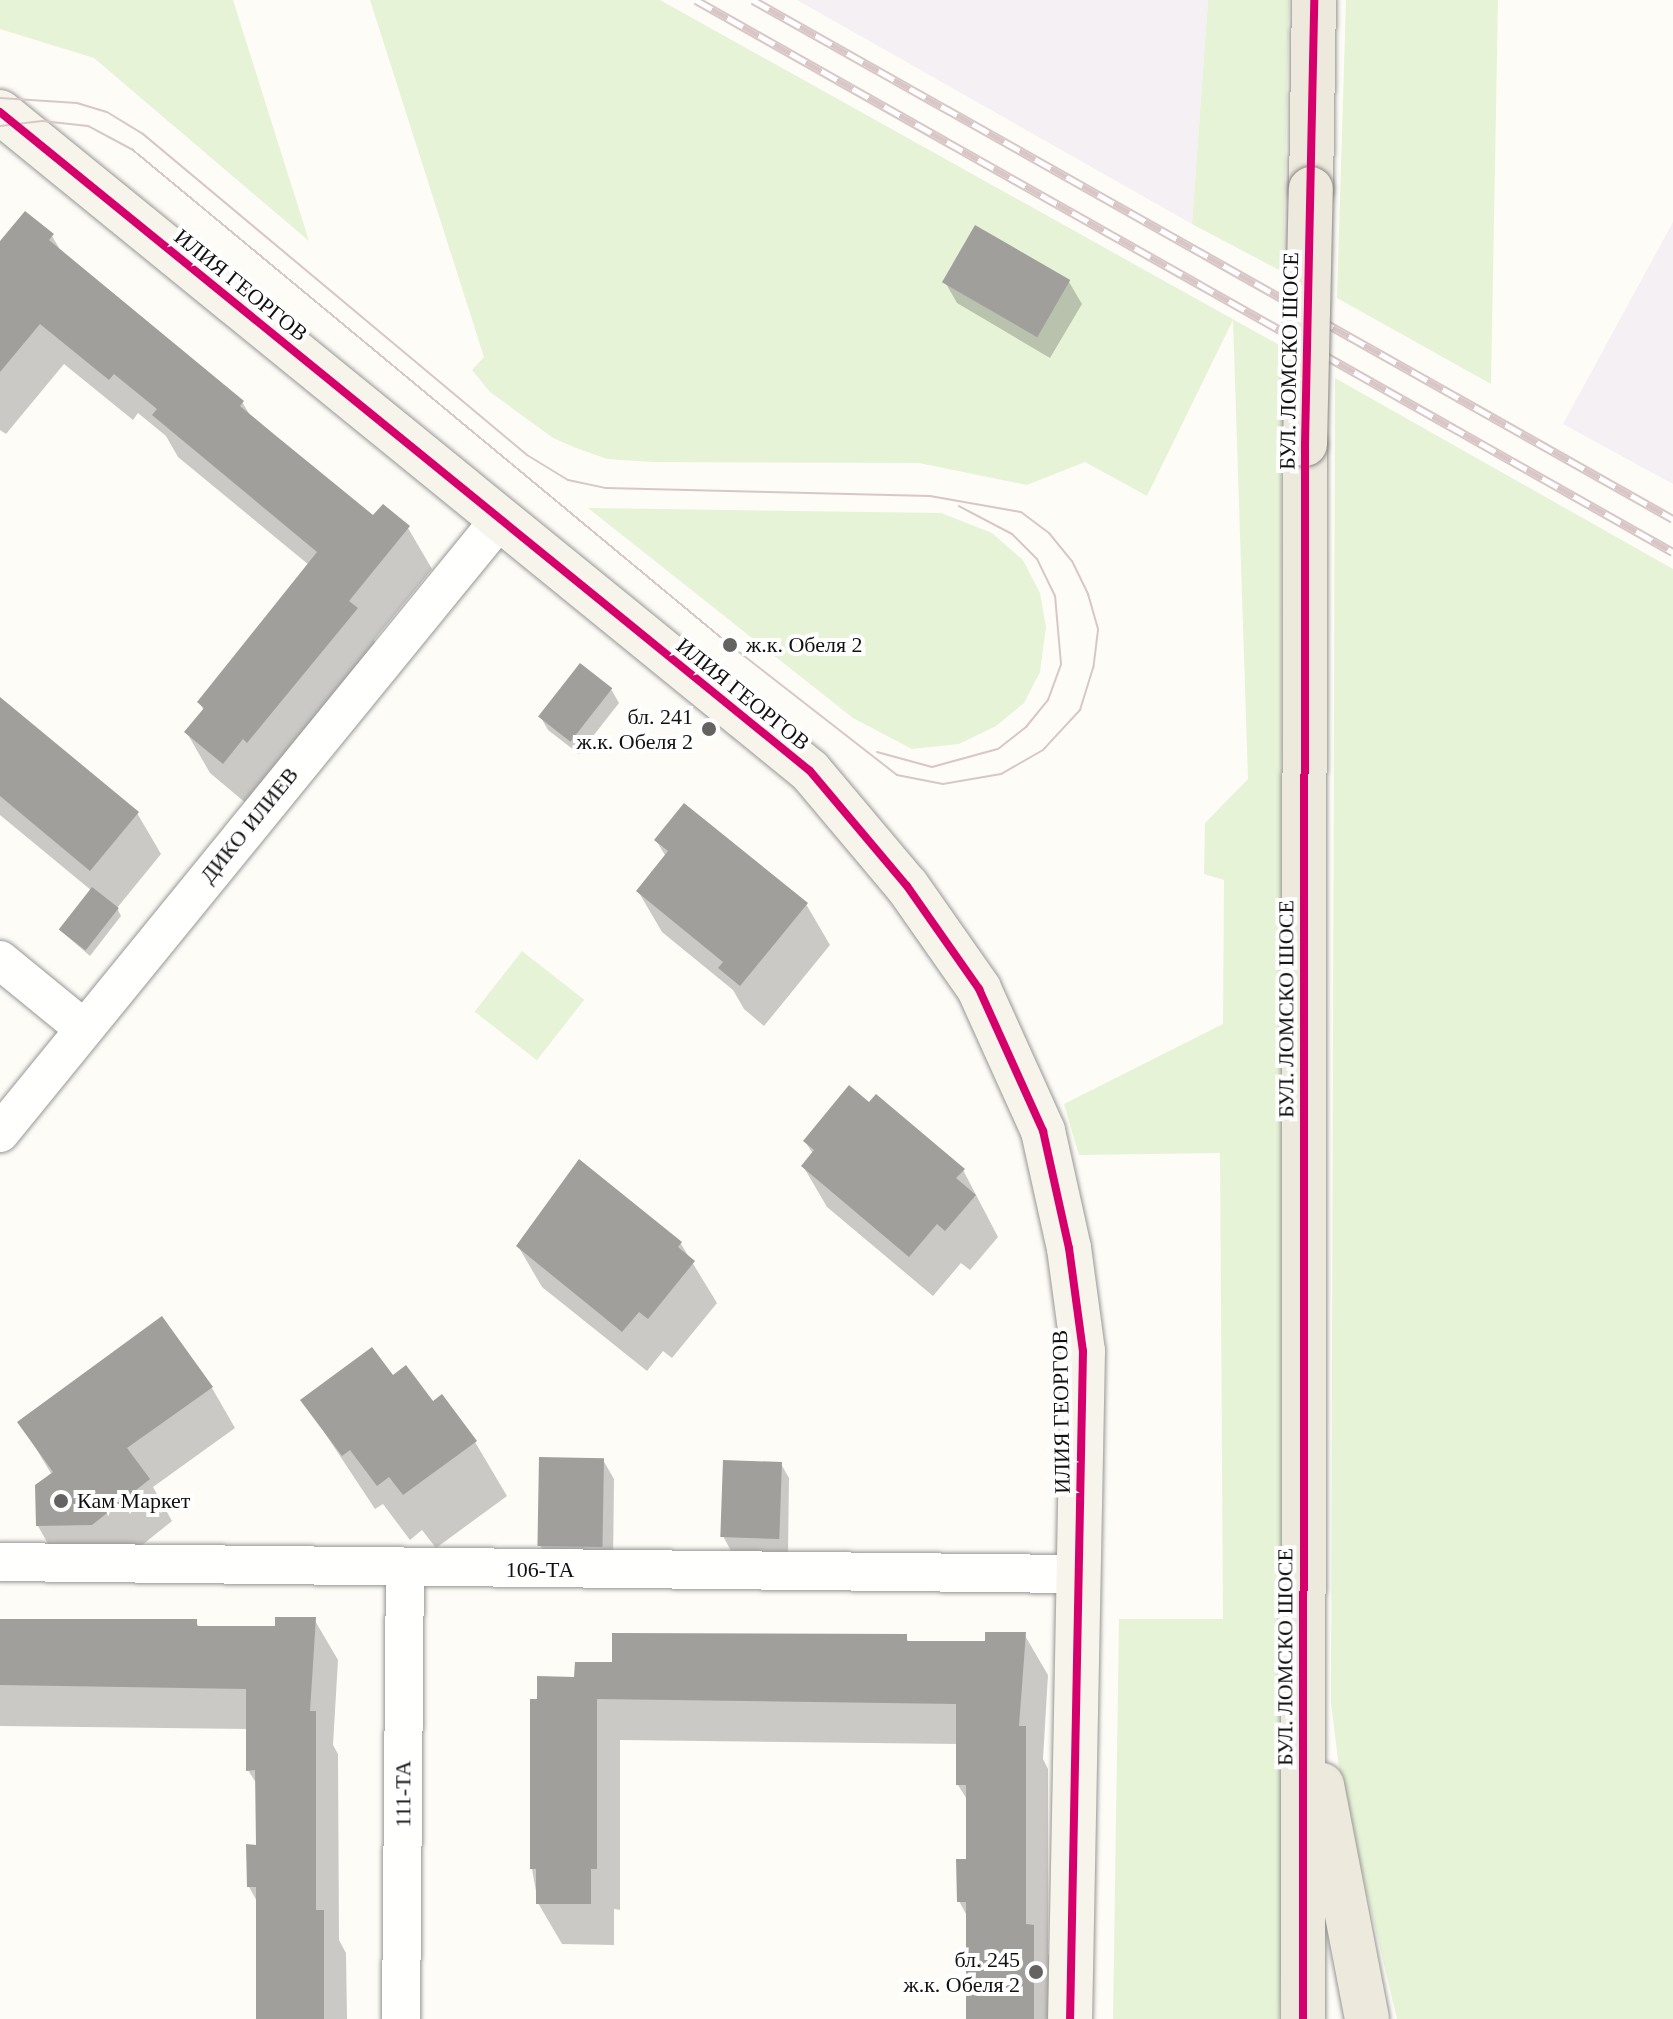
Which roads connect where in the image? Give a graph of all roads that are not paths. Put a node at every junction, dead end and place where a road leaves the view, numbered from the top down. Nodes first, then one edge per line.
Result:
1 (1314, 0) edge
2 (0, 112) edge
3 (500, 519) junction
4 (0, 960) edge
5 (83, 1028) junction
6 (0, 1133) edge
7 (0, 1562) edge
8 (405, 1570) junction
9 (1079, 1574) junction
10 (1303, 1705) junction
11 (401, 2019) edge
12 (1070, 2019) edge
13 (1303, 2019) edge
14 (1367, 2019) edge

1 - 10 main road, БУЛ. ЛОМСКО ШОСЕ, bridge
2 - 3 street, ИЛИЯ ГЕОРГОВ
3 - 5 street, ДИКО ИЛИЕВ
3 - 9 street, ИЛИЯ ГЕОРГОВ
4 - 5 street
5 - 6 street, ДИКО ИЛИЕВ
7 - 8 street, 106-ТА
8 - 9 street, 106-ТА
8 - 11 street, 111-ТА
9 - 12 street, ИЛИЯ ГЕОРГОВ
10 - 13 main road, БУЛ. ЛОМСКО ШОСЕ
10 - 14 main road, БУЛ. ЛОМСКО ШОСЕ

